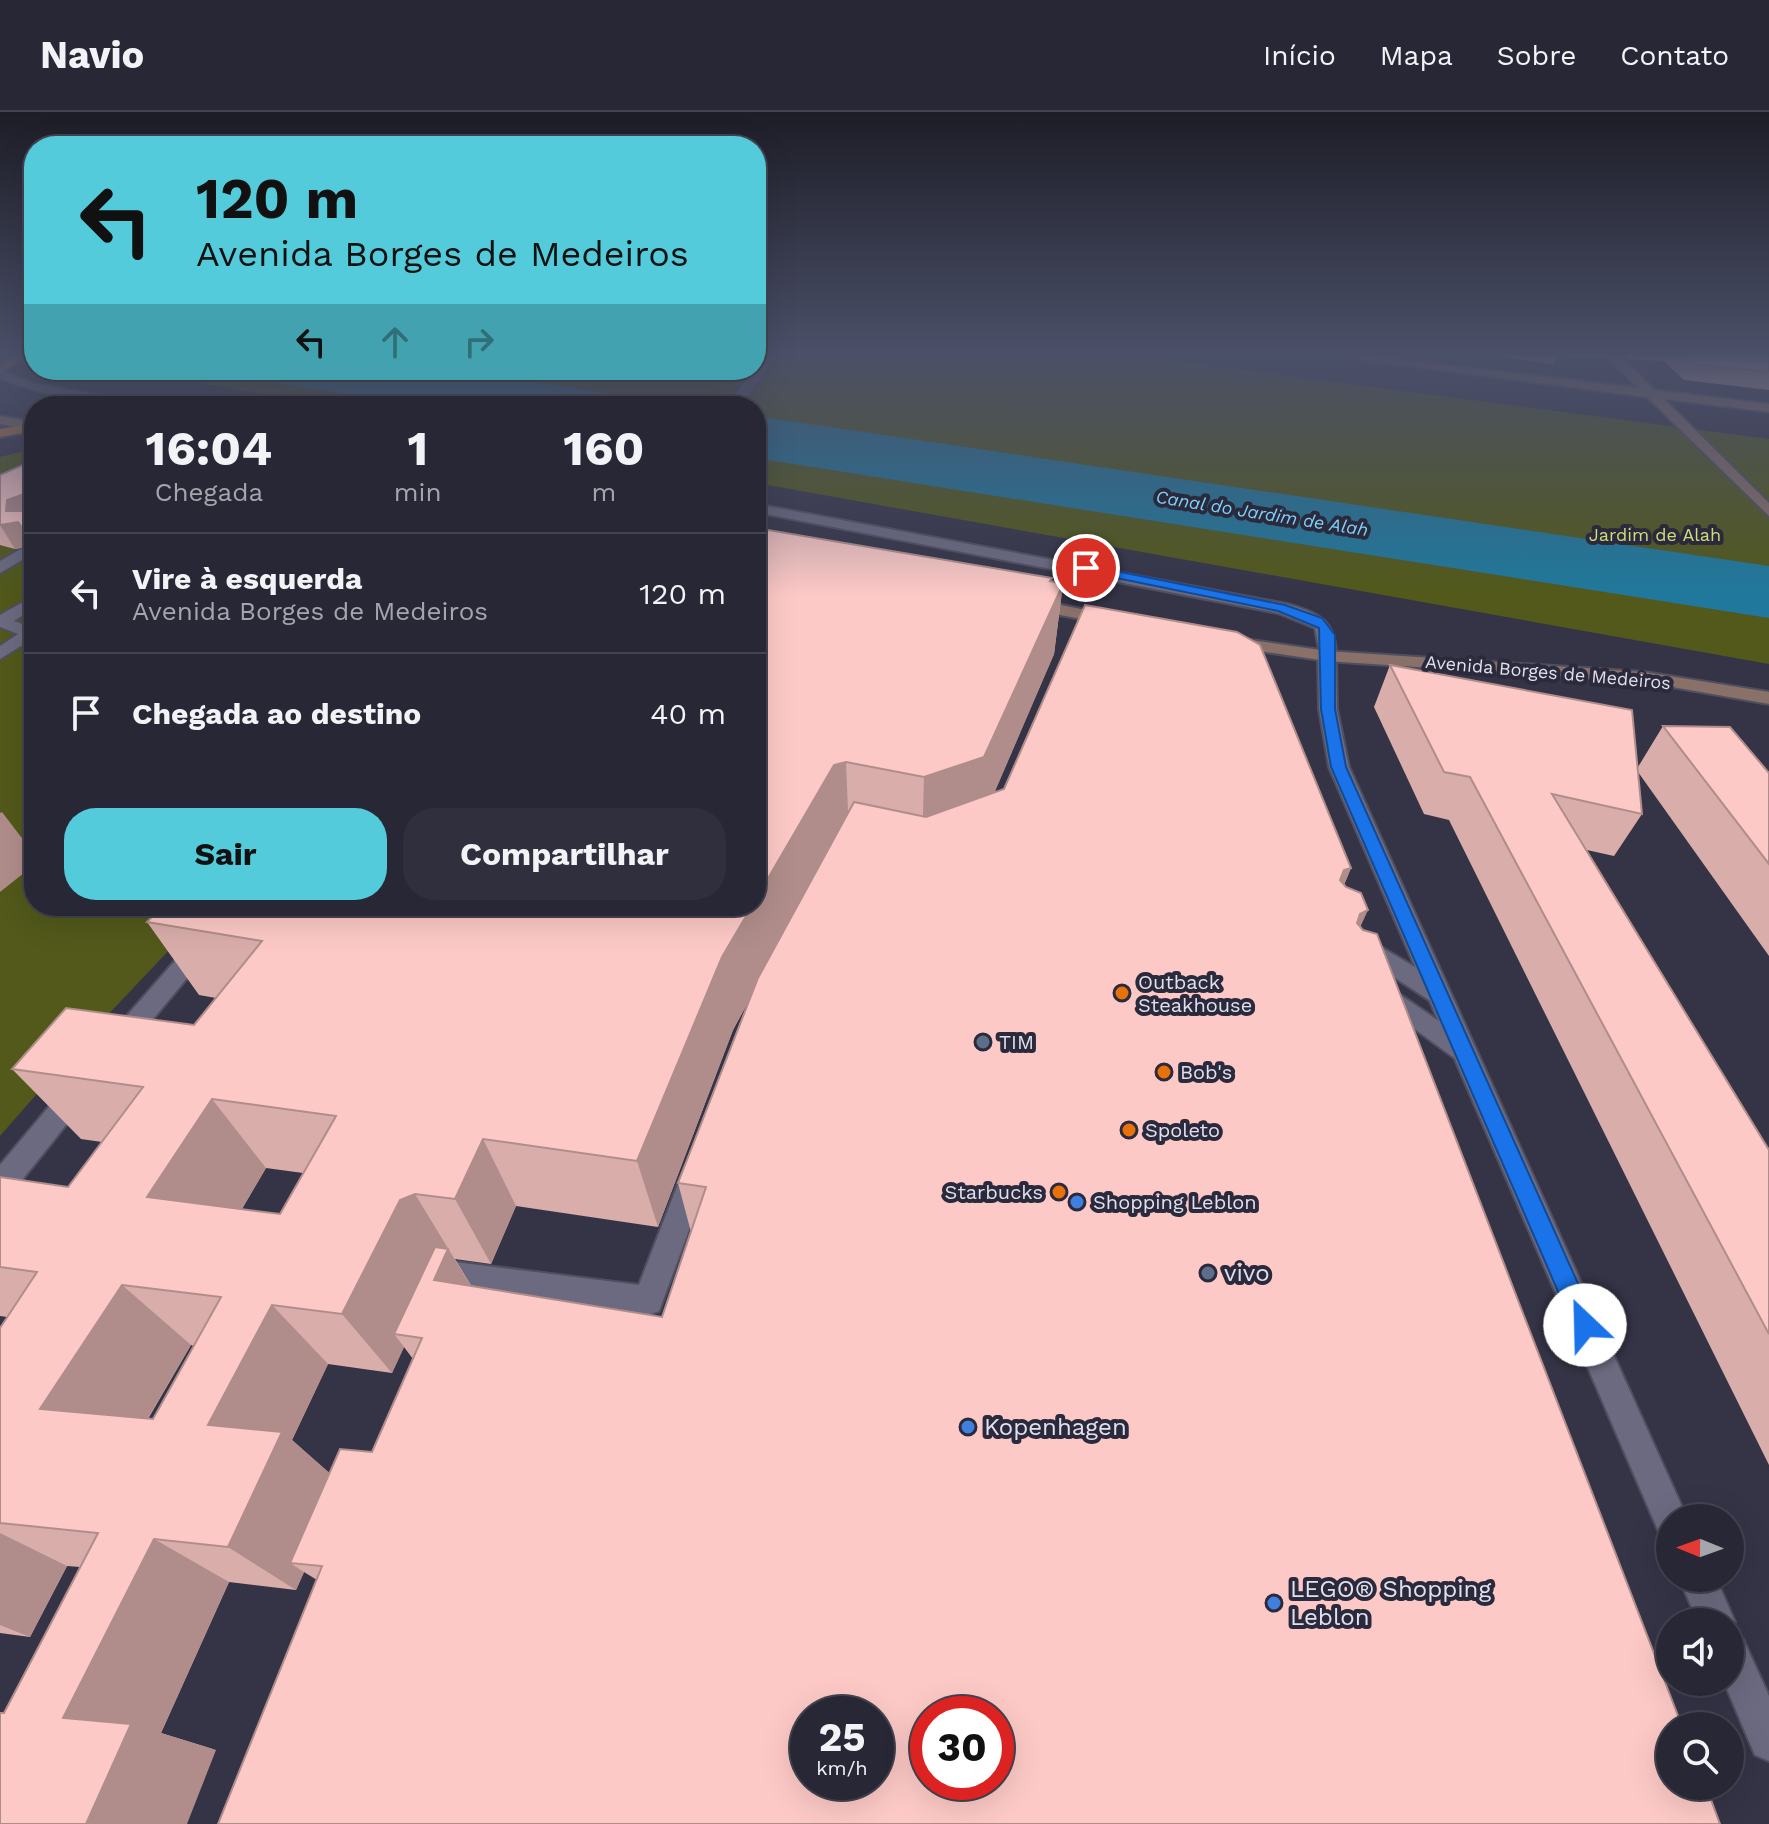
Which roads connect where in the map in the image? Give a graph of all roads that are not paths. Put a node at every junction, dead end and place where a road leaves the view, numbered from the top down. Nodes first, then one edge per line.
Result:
1 (1692, 435) edge
2 (766, 510) edge
3 (1769, 511) edge
4 (24, 554) edge
5 (0, 568) edge
6 (1010, 601) edge
7 (24, 607) edge
8 (1, 621) edge
9 (1127, 622) edge
10 (24, 630) edge
11 (24, 638) edge
12 (1214, 639) edge
13 (0, 654) edge
14 (1327, 656) junction
15 (1769, 698) edge
16 (227, 916) edge
17 (1340, 935) edge
18 (1355, 977) edge
19 (1438, 993) junction
20 (1462, 1050) junction
21 (706, 1145) edge
22 (0, 1186) edge
23 (435, 1319) edge
24 (1664, 1504) edge
25 (1744, 1684) edge
26 (1769, 1741) edge

1 - 3 main road
2 - 14 street
4 - 5 street
6 - 9 main road
7 - 8 street
8 - 10 street
11 - 13 street
12 - 14 main road, Avenida Borges de Medeiros
14 - 15 main road, Avenida Borges de Medeiros
14 - 19 street
16 - 22 street
17 - 19 street
18 - 20 street
19 - 20 street
20 - 24 street
21 - 23 street
25 - 26 street

